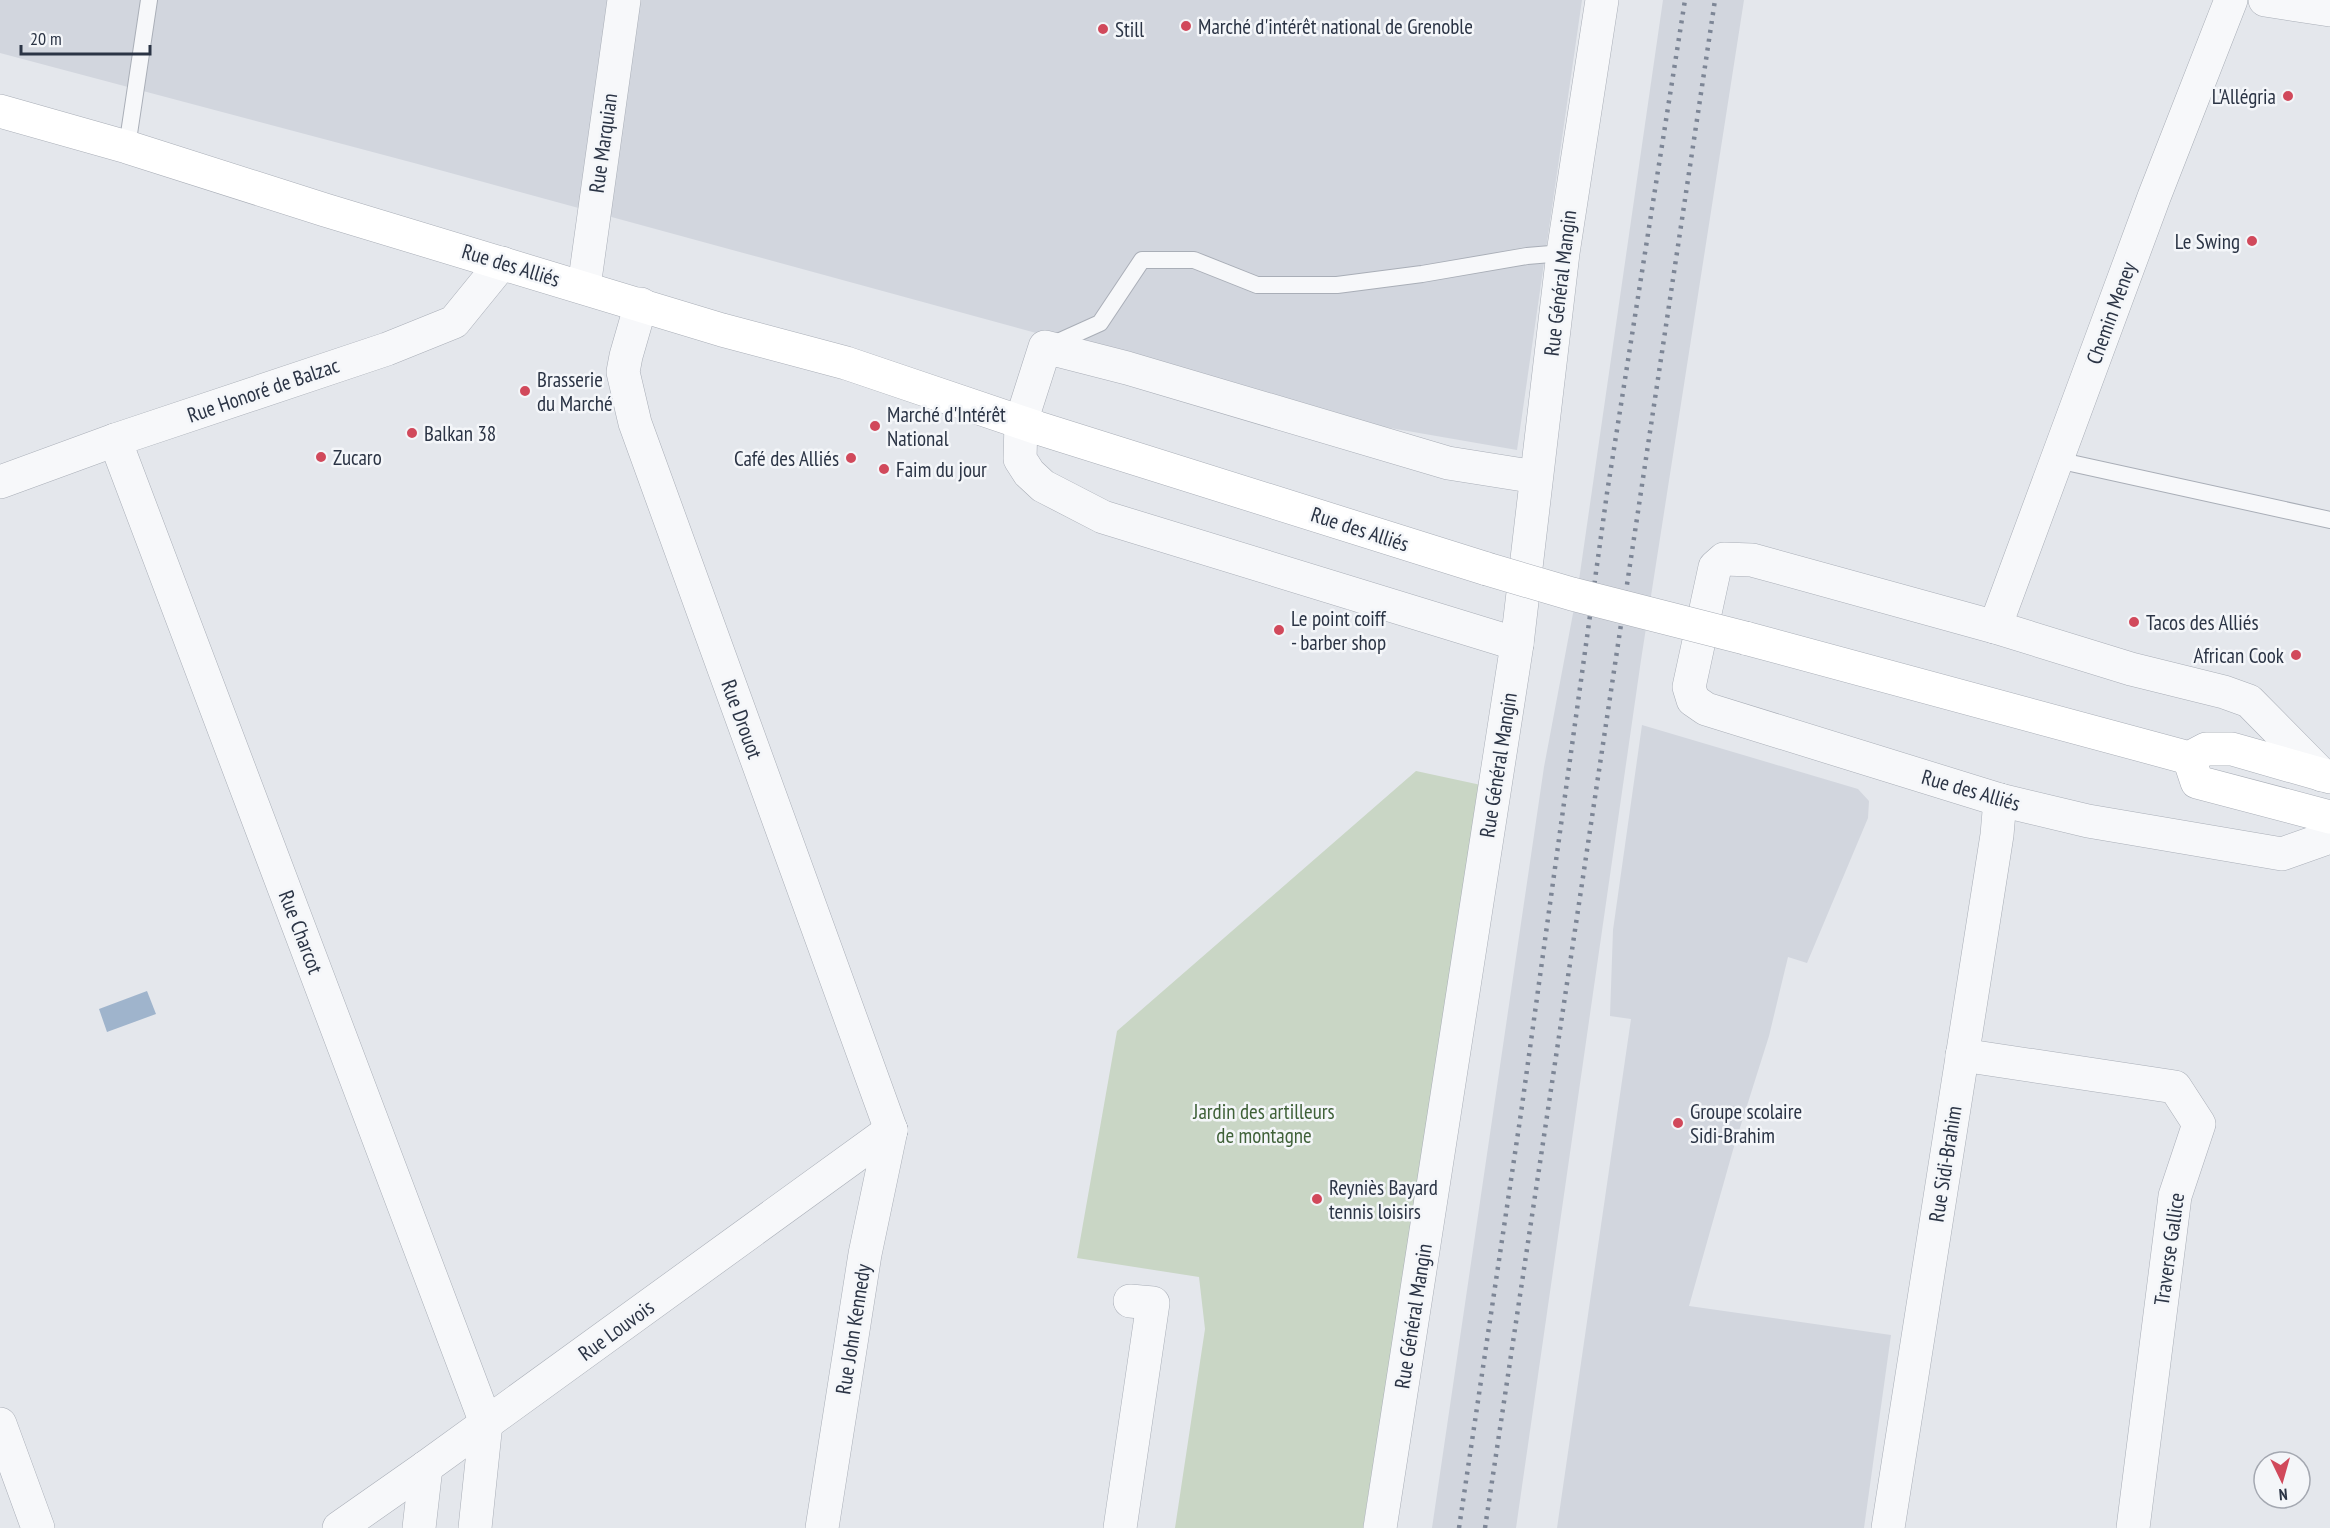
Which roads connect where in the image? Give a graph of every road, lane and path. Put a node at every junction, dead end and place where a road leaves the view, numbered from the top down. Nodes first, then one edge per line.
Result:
1 (149, 0) edge
2 (624, 0) edge
3 (1602, 0) edge
4 (2231, 0) edge
5 (2265, 0) edge
6 (2330, 10) edge
7 (0, 111) edge
8 (128, 147) junction
9 (1563, 253) junction
10 (502, 263) junction
11 (584, 287) junction
12 (641, 304) junction
13 (1045, 347) junction
14 (1021, 422) junction
15 (115, 440) junction
16 (2057, 460) junction
17 (1536, 477) junction
18 (0, 482) edge
19 (2330, 520) edge
20 (1995, 627) junction
21 (1517, 644) junction
22 (2189, 758) junction
23 (2326, 776) edge
24 (2000, 800) junction
25 (2330, 817) edge
26 (2330, 837) edge
27 (1962, 1054) junction
28 (891, 1130) junction
29 (1130, 1301) dead end
30 (486, 1423) junction
31 (0, 1424) edge
32 (426, 1467) junction
33 (38, 1528) edge
34 (339, 1528) edge
35 (419, 1528) edge
36 (475, 1528) edge
37 (822, 1528) edge
38 (1120, 1528) edge
39 (1380, 1528) edge
40 (1888, 1528) edge
41 (2133, 1528) edge

1 - 8 lane
2 - 11 street, Rue Marquian
3 - 9 street, Rue Général Mangin
4 - 16 street, Chemin Meney
5 - 6 street
7 - 8 main road, Rue des Alliés
8 - 10 main road, Rue des Alliés
9 - 13 lane
9 - 17 street, Rue Général Mangin
10 - 11 main road, Rue des Alliés
10 - 15 street, Rue Honoré de Balzac
11 - 12 main road, Rue des Alliés
12 - 14 main road, Rue des Alliés
12 - 28 street, Rue Drouot
13 - 14 street
13 - 17 street
14 - 21 street
14 - 22 main road, Rue des Alliés, bridge
15 - 18 street, Rue Honoré de Balzac
15 - 30 street, Rue Charcot
16 - 19 lane
16 - 20 street, Chemin Meney
17 - 21 street, Rue Général Mangin
20 - 23 street, Rue des Alliés
20 - 24 street, Rue des Alliés
21 - 39 street, Rue Général Mangin
22 - 23 main road, Rue des Alliés
22 - 25 main road
24 - 26 street, Rue des Alliés
24 - 27 street, Rue Sidi-Brahim
27 - 40 street, Rue Sidi-Brahim
27 - 41 street, Traverse Gallice
28 - 30 street, Rue Louvois
28 - 37 street, Rue John Kennedy
29 - 38 street
30 - 32 street, Rue Louvois
30 - 36 street
31 - 33 street
32 - 34 street, Rue Louvois
32 - 35 street

